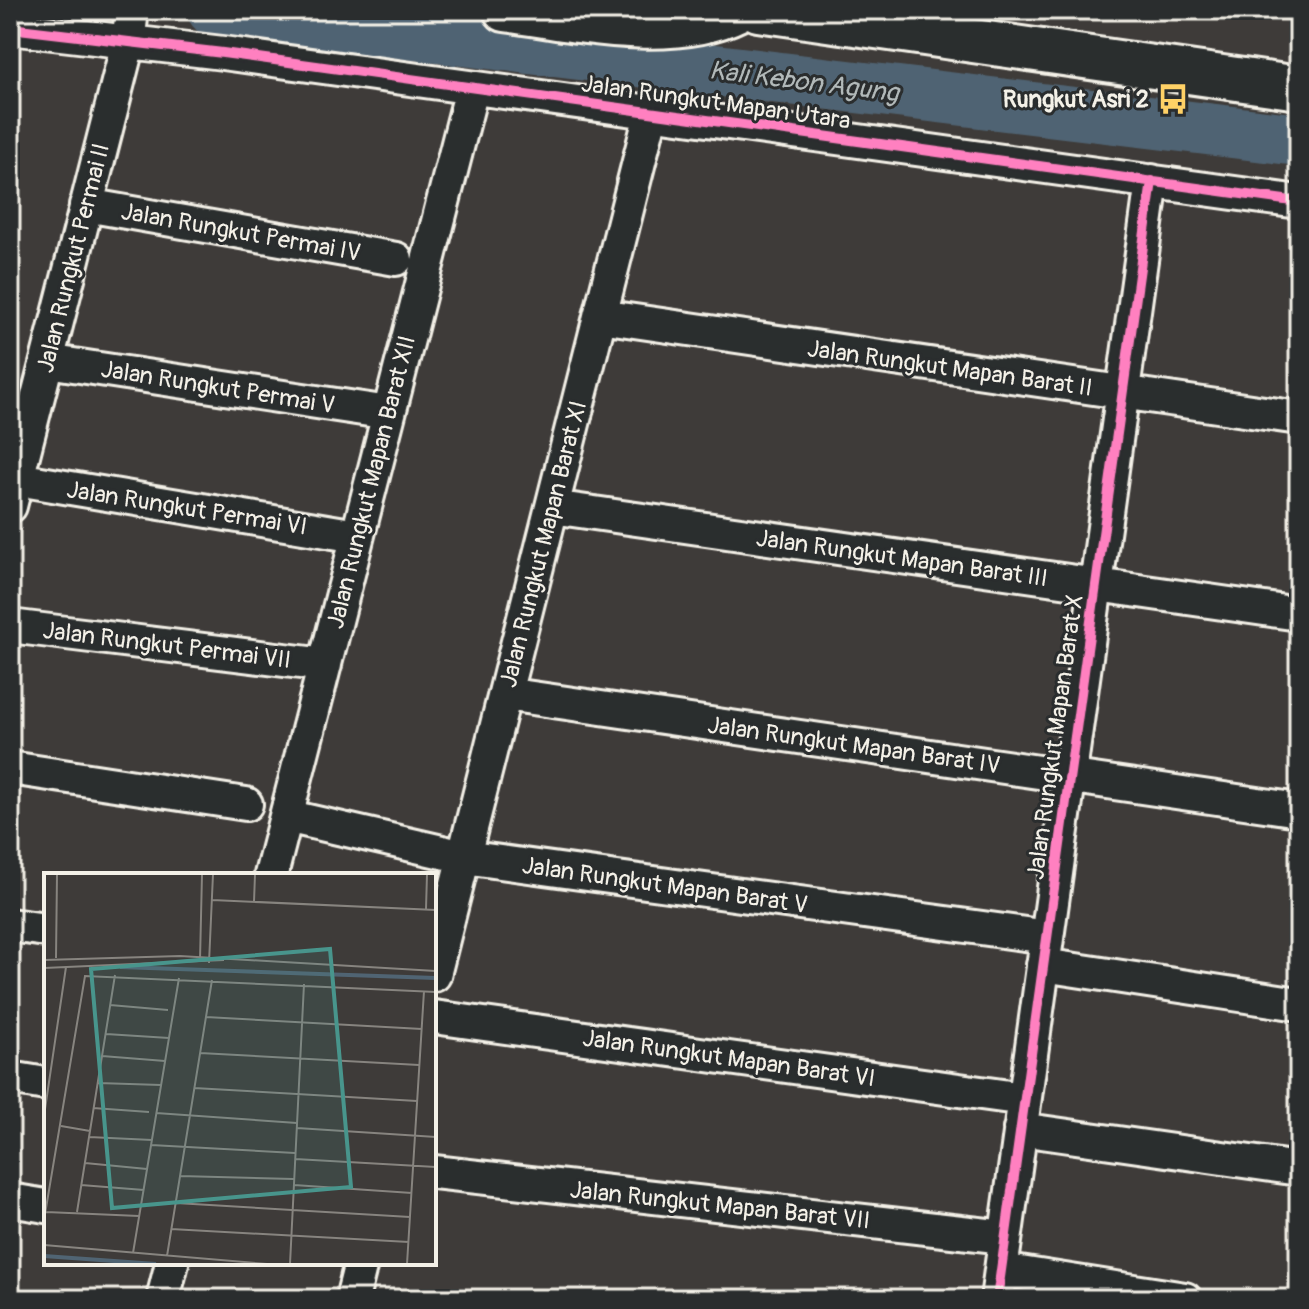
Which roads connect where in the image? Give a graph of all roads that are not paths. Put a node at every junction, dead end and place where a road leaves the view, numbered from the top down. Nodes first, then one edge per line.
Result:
1 (132, 10) edge
2 (505, 10) edge
3 (737, 10) edge
4 (758, 10) edge
5 (595, 16) edge
6 (645, 17) edge
7 (10, 28) edge
8 (128, 43) junction
9 (1299, 88) edge
10 (472, 89) junction
11 (651, 114) junction
12 (1152, 181) junction
13 (1299, 202) edge
14 (86, 205) junction
15 (396, 259) dead end
16 (600, 316) junction
17 (47, 361) junction
18 (1123, 394) junction
19 (389, 413) junction
20 (1299, 418) edge
21 (13, 492) edge
22 (552, 507) junction
23 (357, 536) junction
24 (1096, 586) junction
25 (1299, 614) edge
26 (10, 626) edge
27 (325, 665) junction
28 (505, 694) junction
29 (10, 768) edge
30 (1069, 777) junction
31 (246, 804) dead end
32 (1299, 810) edge
33 (286, 816) junction
34 (464, 857) junction
35 (272, 873) edge
36 (10, 925) edge
37 (44, 930) edge
38 (1045, 951) junction
39 (436, 967) edge
40 (1299, 1004) edge
41 (436, 1017) edge
42 (10, 1078) edge
43 (44, 1084) edge
44 (1022, 1114) junction
45 (1299, 1169) edge
46 (436, 1172) edge
47 (10, 1200) edge
48 (44, 1206) edge
49 (1005, 1237) junction
50 (172, 1265) edge
51 (360, 1265) edge
52 (999, 1285) edge
53 (163, 1299) edge
54 (352, 1299) edge
55 (1185, 1299) edge

1 - 8 street, Jalan Rungkut Permai II
2 - 5 main road
3 - 6 main road
4 - 9 main road
5 - 6 main road
7 - 8 street, Jalan Rungkut Mapan Utara
8 - 10 street, Jalan Rungkut Mapan Utara
8 - 14 street, Jalan Rungkut Permai II
10 - 11 street, Jalan Rungkut Mapan Utara
10 - 19 street, Jalan Rungkut Mapan Barat XII
11 - 12 street, Jalan Rungkut Mapan Utara
11 - 16 street, Jalan Rungkut Mapan Barat XI
12 - 13 street, Jalan Rungkut Mapan Utara
12 - 18 street, Jalan Rungkut Mapan Barat X
14 - 15 street, Jalan Rungkut Permai IV
14 - 17 street, Jalan Rungkut Permai II
16 - 18 street, Jalan Rungkut Mapan Barat II
16 - 22 street, Jalan Rungkut Mapan Barat XI
17 - 19 street, Jalan Rungkut Permai V
17 - 21 street, Jalan Rungkut Permai II
18 - 20 street, Jalan Rungkut Mapan Barat II
18 - 24 street, Jalan Rungkut Mapan Barat X
19 - 23 street, Jalan Rungkut Mapan Barat XII
21 - 23 street, Jalan Rungkut Permai VI
22 - 24 street, Jalan Rungkut Mapan Barat III
22 - 28 street, Jalan Rungkut Mapan Barat XI
23 - 27 street, Jalan Rungkut Mapan Barat XII
24 - 25 street, Jalan Rungkut Mapan Barat III
24 - 30 street, Jalan Rungkut Mapan Barat X
26 - 27 street, Jalan Rungkut Permai VII
27 - 33 street, Jalan Rungkut Mapan Barat XII
28 - 30 street, Jalan Rungkut Mapan Barat IV
28 - 34 street, Jalan Rungkut Mapan Barat XI
29 - 31 street
30 - 32 street, Jalan Rungkut Mapan Barat IV
30 - 38 street, Jalan Rungkut Mapan Barat X
33 - 34 street, Jalan Rungkut Mapan Barat V
33 - 35 street, Jalan Rungkut Mapan Barat XII
34 - 38 street, Jalan Rungkut Mapan Barat V
34 - 39 street, Jalan Rungkut Mapan Barat XI
36 - 37 street
38 - 40 street, Jalan Rungkut Mapan Barat V
38 - 44 street, Jalan Rungkut Mapan Barat X
41 - 44 street, Jalan Rungkut Mapan Barat VI
42 - 43 street
44 - 45 street, Jalan Rungkut Mapan Barat VI
44 - 49 street, Jalan Rungkut Mapan Barat X
46 - 49 street, Jalan Rungkut Mapan Barat VII
47 - 48 street
49 - 52 street, Jalan Rungkut Mapan Barat X
50 - 53 street
51 - 54 street
52 - 55 street

